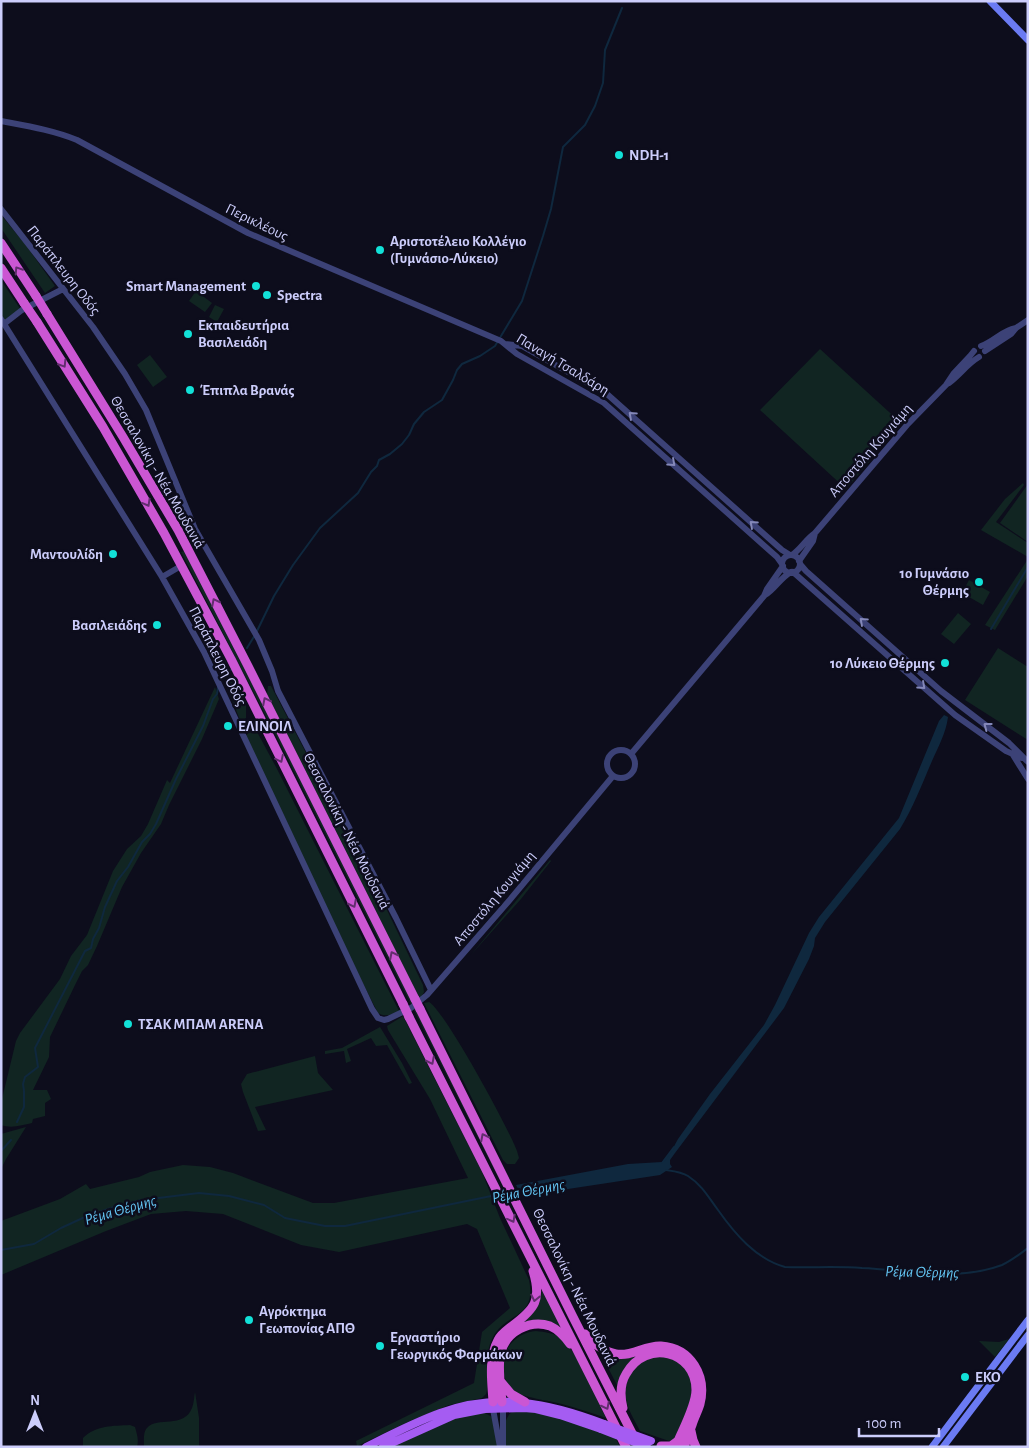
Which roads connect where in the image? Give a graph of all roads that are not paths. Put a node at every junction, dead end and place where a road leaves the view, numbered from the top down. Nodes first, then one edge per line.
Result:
1 (990, 1) edge
2 (1028, 40) edge
3 (1, 121) edge
4 (1, 208) edge
5 (1, 244) edge
6 (1, 268) edge
7 (63, 289) junction
8 (1028, 320) edge
9 (2, 322) edge
10 (503, 342) junction
11 (983, 349) junction
12 (974, 351) junction
13 (979, 357) junction
14 (946, 385) junction
15 (815, 533) junction
16 (791, 555) junction
17 (800, 562) junction
18 (782, 565) junction
19 (181, 566) junction
20 (792, 572) junction
21 (162, 577) junction
22 (764, 596) junction
23 (631, 754) junction
24 (1012, 754) junction
25 (1025, 760) edge
26 (613, 776) junction
27 (1028, 779) edge
28 (440, 980) junction
29 (427, 981) junction
30 (431, 990) junction
31 (381, 1020) joint
32 (520, 1235) junction
33 (573, 1317) junction
34 (1028, 1320) edge
35 (1028, 1335) edge
36 (585, 1365) junction
37 (501, 1382) junction
38 (525, 1402) junction
39 (498, 1406) junction
40 (627, 1422) junction
41 (692, 1426) junction
42 (602, 1427) junction
43 (649, 1444) edge
44 (680, 1445) edge
45 (663, 1446) edge
46 (366, 1447) edge
47 (383, 1447) edge
48 (502, 1447) edge
49 (626, 1447) edge
50 (640, 1447) edge
51 (696, 1447) edge
52 (932, 1447) edge
53 (943, 1447) edge

1 - 2 main road
3 - 10 street, Περικλέους
4 - 7 street, Παράπλευρη Οδός
33 -> 5 highway, Θεσσαλονίκη - Νέα Μουδανιά, bridge
6 -> 19 highway, Θεσσαλονίκη - Νέα Μουδανιά, bridge
7 - 9 street
7 - 29 street, Παράπλευρη Οδός
8 - 11 street
9 - 21 street, Παράπλευρη Οδός
16 -> 10 street, Παναγή Τσαλδάρη
10 -> 18 street, Παναγή Τσαλδάρη
11 - 12 street
11 - 13 street
12 - 13 street
12 - 14 street, Αποστόλη Κουγιάμη
13 - 14 street, Αποστόλη Κουγιάμη
14 - 15 street, Αποστόλη Κουγιάμη
15 - 16 street, Αποστόλη Κουγιάμη
15 - 17 street, Αποστόλη Κουγιάμη
16 - 17 street
16 - 18 street
17 - 20 street
25 -> 17 street
18 - 20 street
18 - 22 street
19 - 21 street
19 -> 32 highway, Θεσσαλονίκη - Νέα Μουδανιά, bridge
20 - 22 street
20 -> 24 street
21 - 31 street, Παράπλευρη Οδός
22 - 23 street
23 - 26 street
23 - 26 street
24 - 25 street
24 - 27 street
26 - 28 street, Αποστόλη Κουγιάμη
28 - 29 street
28 - 30 street, Αποστόλη Κουγιάμη
29 - 30 street, Παράπλευρη Οδός
30 - 31 street, Αποστόλη Κουγιάμη
32 - 36 highway, Θεσσαλονίκη - Νέα Μουδανιά
32 -> 39 highway
33 - 40 highway, Θεσσαλονίκη - Νέα Μουδανιά
33 - 41 highway
34 - 52 main road
35 - 53 main road
36 - 37 highway
36 -> 49 highway, Θεσσαλονίκη - Νέα Μουδανιά
37 - 38 highway
37 - 39 highway
38 - 39 main road
38 - 42 main road
39 - 42 main road
39 - 46 main road
39 - 47 main road
39 - 48 street
40 - 44 highway
40 - 50 highway, Θεσσαλονίκη - Νέα Μουδανιά
41 - 44 highway
41 - 51 highway
42 - 43 main road, bridge
43 - 45 main road
44 - 45 highway

